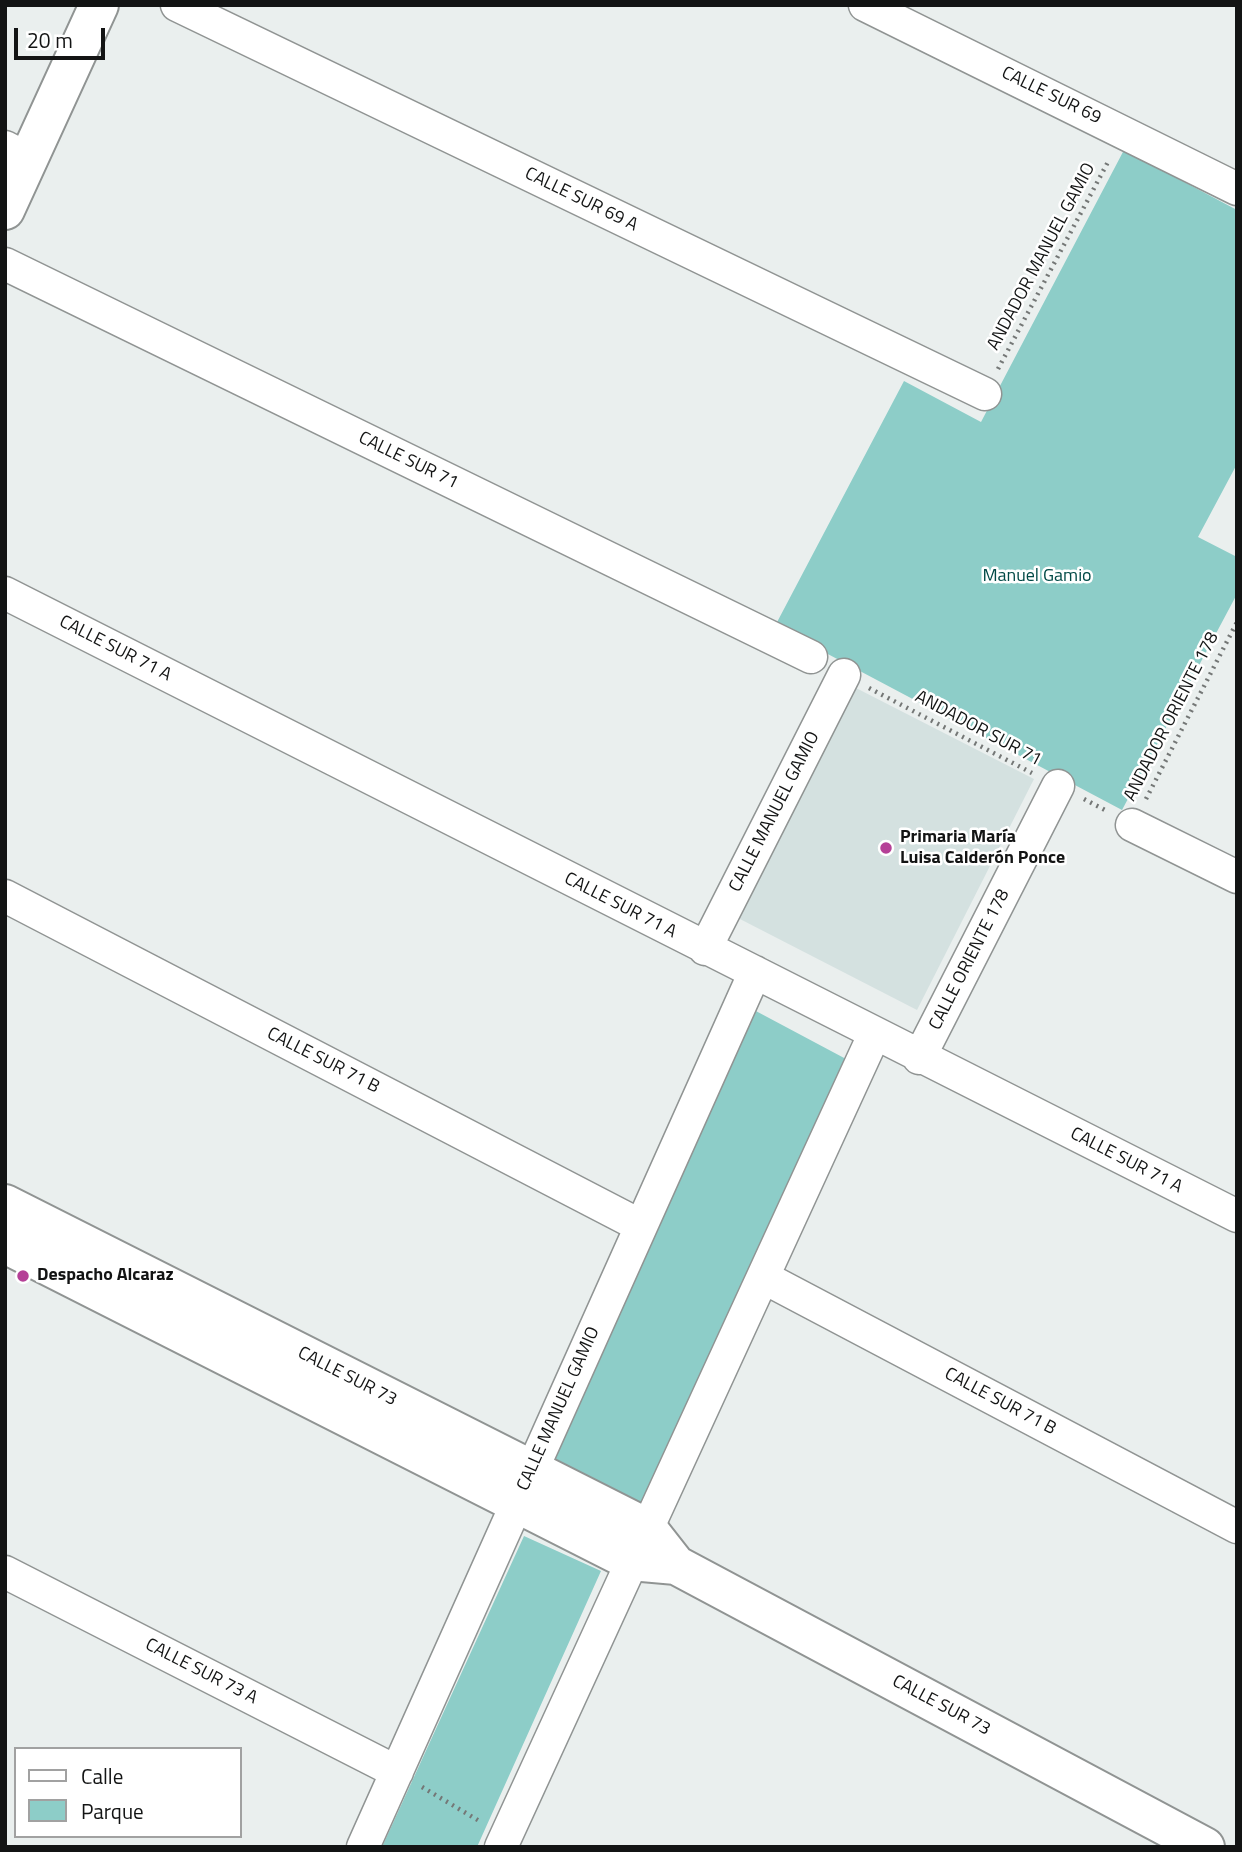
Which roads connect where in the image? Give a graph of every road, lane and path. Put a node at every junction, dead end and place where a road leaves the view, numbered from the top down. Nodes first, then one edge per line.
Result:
1 (99, 5) edge
2 (177, 5) edge
3 (865, 5) edge
4 (1125, 132) junction
5 (17, 153) edge
6 (1237, 189) edge
7 (5, 210) edge
8 (5, 264) edge
9 (985, 394) joint
10 (5, 593) edge
11 (1237, 622) edge
12 (811, 657) dead end
13 (844, 675) joint
14 (1058, 786) junction
15 (1132, 825) junction
16 (1237, 877) edge
17 (5, 896) edge
18 (705, 949) junction
19 (755, 972) junction
20 (874, 1035) junction
21 (919, 1058) junction
22 (5, 1204) edge
23 (1237, 1216) edge
24 (641, 1226) junction
25 (5, 1244) edge
26 (763, 1276) junction
27 (532, 1471) junction
28 (516, 1505) junction
29 (1237, 1527) edge
30 (639, 1545) junction
31 (5, 1572) edge
32 (397, 1772) junction
33 (510, 1844) edge
34 (363, 1847) edge
35 (1206, 1847) edge

1 - 5 street
2 - 9 street, CALLE SUR 69 A
3 - 4 street, CALLE SUR 69
4 - 6 street, CALLE SUR 69
4 - 9 path, ANDADOR MANUEL GAMIO
5 - 7 street
8 - 12 street, CALLE SUR 71
10 - 18 street, CALLE SUR 71 A
11 - 15 path, ANDADOR ORIENTE 178
13 - 14 path, ANDADOR SUR 71
13 - 18 street, CALLE MANUEL GAMIO
14 - 15 path, ANDADOR SUR 71
14 - 21 street, CALLE ORIENTE 178
15 - 16 street
17 - 24 street, CALLE SUR 71 B
18 - 19 street, CALLE SUR 71 A
19 - 20 street, CALLE SUR 71 A
19 - 24 street, CALLE MANUEL GAMIO
20 - 21 street, CALLE SUR 71 A
20 - 26 street
21 - 23 street, CALLE SUR 71 A
22 - 27 street, CALLE SUR 73
24 - 27 street, CALLE MANUEL GAMIO
25 - 28 street, CALLE SUR 73
26 - 29 street, CALLE SUR 71 B
26 - 30 street
27 - 28 street, CALLE MANUEL GAMIO
27 - 30 street, CALLE SUR 73
28 - 30 street, CALLE SUR 73
28 - 32 street, CALLE MANUEL GAMIO
30 - 33 street
30 - 35 street, CALLE SUR 73
31 - 32 street, CALLE SUR 73 A
32 - 33 path
32 - 34 street, CALLE MANUEL GAMIO

